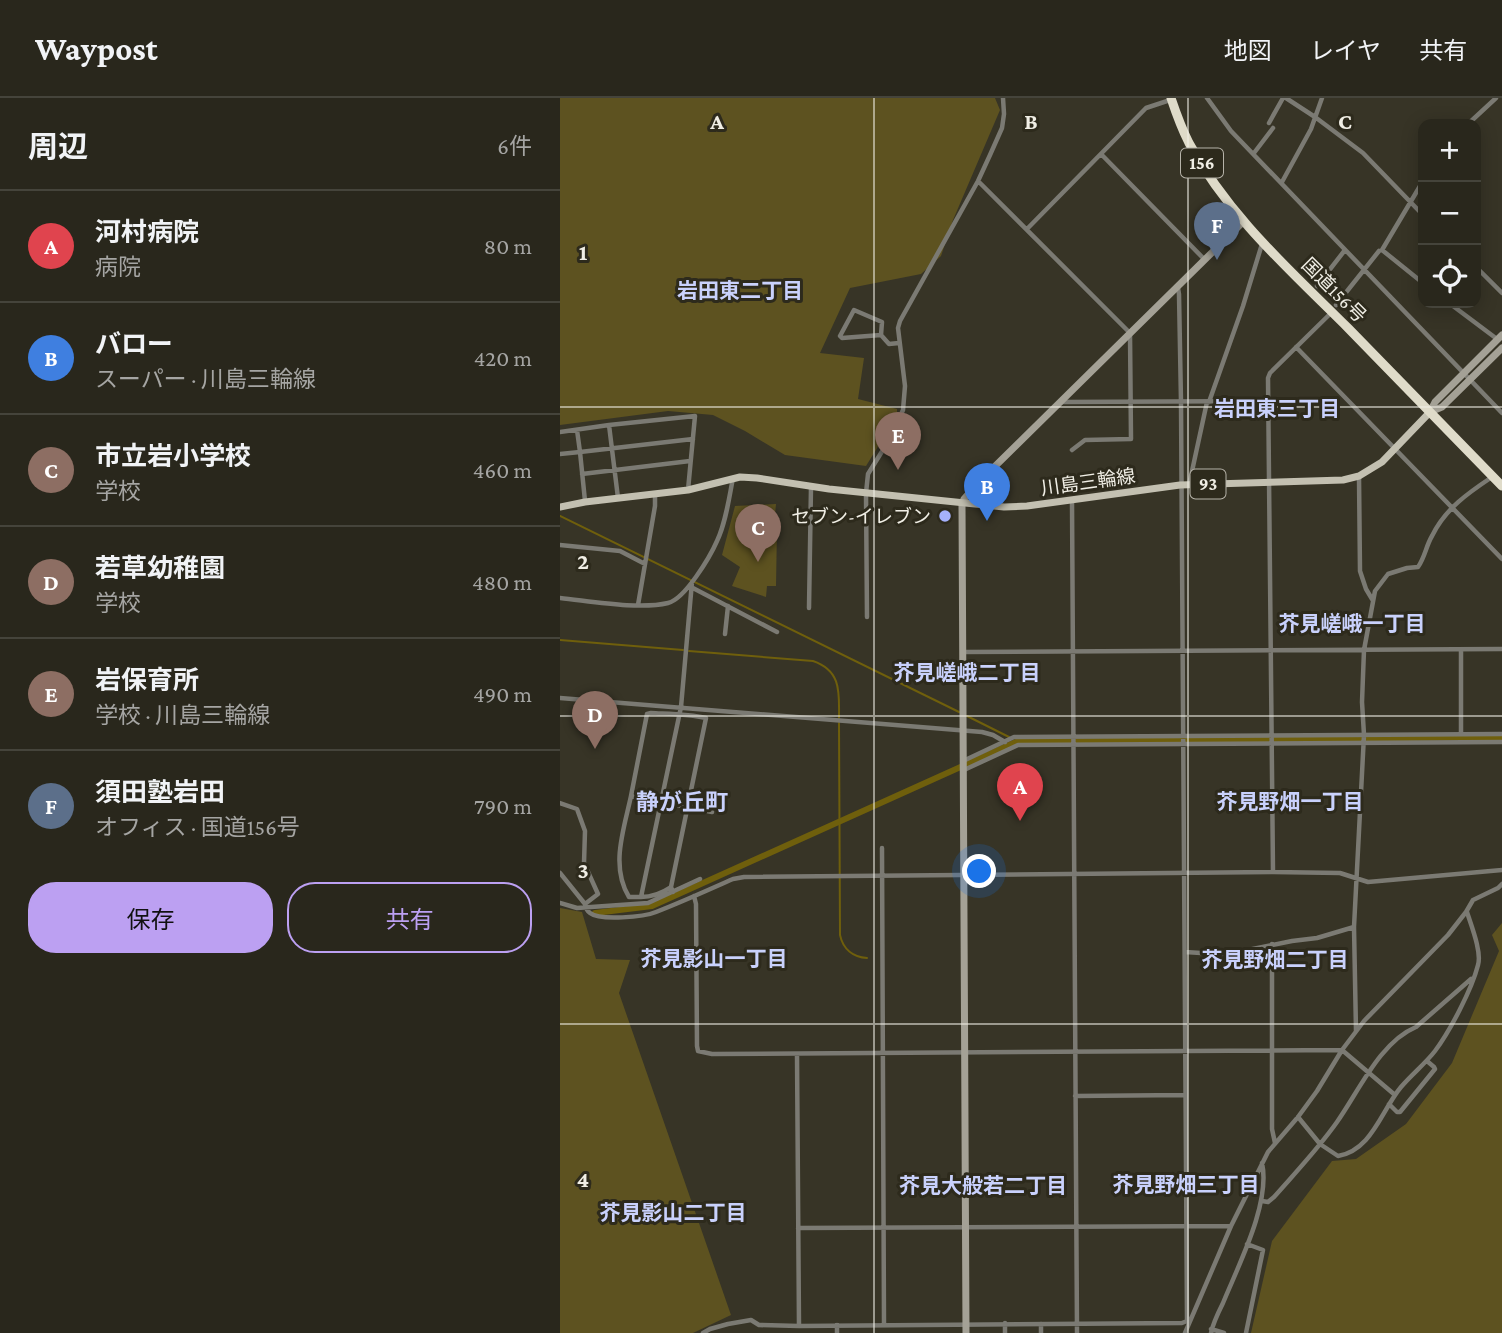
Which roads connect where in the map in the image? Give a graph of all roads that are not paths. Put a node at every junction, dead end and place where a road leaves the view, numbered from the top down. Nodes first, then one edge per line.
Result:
1 (1003, 98) edge
2 (1207, 98) edge
3 (1284, 98) edge
4 (1322, 98) edge
5 (1496, 98) edge
6 (1171, 99) edge
7 (1315, 117) junction
8 (1473, 119) edge
9 (1254, 153) junction
10 (1101, 154) junction
11 (978, 181) junction
12 (1282, 182) junction
13 (1422, 182) edge
14 (1410, 202) junction
15 (1418, 210) edge
16 (1243, 222) junction
17 (1027, 229) junction
18 (1262, 244) junction
19 (1345, 250) junction
20 (1379, 251) dead end
21 (1205, 260) junction
22 (1364, 270) junction
23 (1481, 272) edge
24 (1418, 279) edge
25 (1317, 286) dead end
26 (1178, 288) junction
27 (1502, 293) edge
28 (1456, 308) edge
29 (1334, 309) junction
30 (1130, 333) junction
31 (881, 335) junction
32 (1500, 337) edge
33 (899, 343) junction
34 (1296, 347) junction
35 (1502, 348) edge
36 (1467, 377) junction
37 (1062, 401) junction
38 (1269, 401) junction
39 (1130, 402) junction
40 (1181, 402) junction
41 (1208, 402) junction
42 (1430, 412) junction
43 (1502, 412) edge
44 (609, 425) junction
45 (577, 430) junction
46 (560, 432) edge
47 (692, 439) junction
48 (612, 448) junction
49 (1395, 449) junction
50 (1072, 450) dead end
51 (580, 452) junction
52 (560, 454) edge
53 (690, 461) junction
54 (615, 470) junction
55 (582, 474) junction
56 (1359, 476) junction
57 (1493, 477) junction
58 (733, 478) junction
59 (1269, 482) junction
60 (1185, 485) junction
61 (811, 486) junction
62 (1502, 486) edge
63 (688, 490) junction
64 (866, 493) junction
65 (655, 494) junction
66 (618, 498) junction
67 (1072, 500) junction
68 (585, 502) junction
69 (962, 504) junction
70 (560, 507) edge
71 (1452, 508) junction
72 (560, 545) edge
73 (1502, 559) edge
74 (645, 564) junction
75 (692, 584) junction
76 (560, 598) edge
77 (1372, 600) junction
78 (638, 605) junction
79 (728, 606) junction
80 (809, 608) dead end
81 (867, 617) dead end
82 (777, 632) dead end
83 (726, 634) dead end
84 (1502, 649) edge
85 (1182, 650) junction
86 (1270, 650) junction
87 (1364, 650) junction
88 (1461, 650) junction
89 (1073, 651) junction
90 (962, 652) junction
91 (560, 698) edge
92 (681, 707) junction
93 (679, 715) junction
94 (962, 731) junction
95 (1448, 734) junction
96 (1461, 734) junction
97 (1502, 734) edge
98 (1270, 735) junction
99 (1364, 735) junction
100 (1073, 736) junction
101 (1183, 736) junction
102 (1005, 741) junction
103 (1502, 742) edge
104 (1363, 743) junction
105 (1448, 743) junction
106 (1271, 744) junction
107 (1073, 745) junction
108 (1183, 745) junction
109 (963, 761) junction
110 (963, 770) junction
111 (631, 796) junction
112 (660, 802) junction
113 (560, 803) edge
114 (688, 807) junction
115 (712, 812) dead end
116 (882, 848) dead end
117 (1502, 870) edge
118 (1273, 872) junction
119 (560, 873) edge
120 (1074, 874) junction
121 (1184, 874) junction
122 (881, 875) junction
123 (963, 875) junction
124 (1356, 878) junction
125 (700, 879) dead end
126 (1502, 884) edge
127 (672, 889) junction
128 (694, 896) junction
129 (640, 897) junction
130 (560, 903) edge
131 (585, 905) junction
132 (1466, 912) junction
133 (1354, 927) junction
134 (1272, 944) junction
135 (1185, 952) junction
136 (1474, 977) junction
137 (1356, 1031) junction
138 (1273, 1050) junction
139 (1342, 1050) junction
140 (1075, 1051) junction
141 (1185, 1051) junction
142 (883, 1052) junction
143 (965, 1052) junction
144 (797, 1054) junction
145 (1427, 1061) junction
146 (1368, 1072) junction
147 (1185, 1095) junction
148 (1395, 1095) junction
149 (1075, 1096) junction
150 (1390, 1104) junction
151 (1298, 1118) junction
152 (1275, 1143) junction
153 (1320, 1144) junction
154 (1262, 1163) junction
155 (1262, 1201) junction
156 (1076, 1226) junction
157 (1231, 1226) junction
158 (883, 1227) junction
159 (965, 1227) junction
160 (1186, 1227) junction
161 (799, 1228) junction
162 (1247, 1244) junction
163 (1188, 1322) junction
164 (1005, 1323) junction
165 (728, 1324) junction
166 (966, 1324) junction
167 (1041, 1324) junction
168 (1077, 1324) junction
169 (837, 1325) junction
170 (884, 1325) junction
171 (799, 1326) junction
172 (1211, 1331) edge
173 (703, 1333) edge
174 (729, 1333) edge
175 (837, 1333) edge
176 (966, 1333) edge
177 (1005, 1333) edge
178 (1041, 1333) edge
179 (1077, 1333) edge
180 (1185, 1333) edge
181 (1224, 1333) edge
182 (1246, 1333) edge

1 - 11 street
2 - 9 street
3 - 7 street
3 - 9 street
4 - 7 street
5 - 8 street
6 - 10 street
6 - 16 highway, 国道156号 / 156
7 - 12 street
7 - 14 street
9 - 12 street
10 - 17 street
10 - 21 street
11 - 17 street
11 - 33 street
12 - 19 street
13 - 14 street
14 - 15 street
14 - 24 street
16 - 18 highway, 国道156号 / 156
16 - 21 street
17 - 30 street
18 - 29 highway, 国道156号 / 156
18 - 41 street
19 - 22 street
19 - 25 street
20 - 22 street
21 - 26 street
22 - 29 street
22 - 36 street
23 - 27 street
26 - 30 street
26 - 40 street
28 - 32 street
29 - 34 street
29 - 42 highway, 国道156号 / 156
30 - 37 street
30 - 39 street
31 - 31 street
31 - 33 street
32 - 36 street
33 - 64 street
34 - 38 street
34 - 49 street
35 - 36 street
36 - 42 street
36 - 43 street
37 - 39 street
37 - 69 street
38 - 41 street
38 - 59 street
39 - 40 street
39 - 50 street
40 - 41 street
40 - 60 street
41 - 60 street
42 - 49 main road, 川島三輪線 / 93
42 - 57 highway, 国道156号 / 156
44 - 45 street
44 - 47 street
44 - 48 street
45 - 46 street
45 - 51 street
47 - 48 street
47 - 53 street
48 - 51 street
48 - 54 street
49 - 56 main road, 川島三輪線 / 93
49 - 71 street
51 - 52 street
51 - 55 street
53 - 54 street
53 - 63 street
54 - 55 street
54 - 66 street
55 - 68 street
56 - 59 main road, 川島三輪線 / 93
56 - 77 street
57 - 62 highway, 国道156号 / 156
57 - 71 street
58 - 61 main road, 川島三輪線 / 93
58 - 63 main road, 川島三輪線 / 93
58 - 75 street
59 - 60 main road, 川島三輪線 / 93
59 - 86 street
60 - 67 main road, 川島三輪線 / 93
60 - 85 street
61 - 64 main road, 川島三輪線 / 93
61 - 80 street
63 - 65 main road, 川島三輪線 / 93
64 - 69 main road, 川島三輪線 / 93
64 - 81 street
65 - 66 main road, 川島三輪線 / 93
65 - 74 street
66 - 68 main road, 川島三輪線 / 93
67 - 69 main road, 川島三輪線 / 93
67 - 89 street
68 - 70 main road, 川島三輪線 / 93
69 - 90 street
71 - 73 street
71 - 77 street
72 - 74 street
74 - 78 street
75 - 78 street
75 - 79 street
75 - 92 street
76 - 78 street
77 - 87 street
79 - 82 street
79 - 83 street
84 - 88 street
85 - 86 street
85 - 89 street
85 - 101 street
86 - 87 street
86 - 98 street
87 - 88 street
87 - 99 street
88 - 96 street
89 - 90 street
89 - 100 street
90 - 94 street
91 - 92 street
92 - 93 street
92 - 94 street
93 - 111 street
93 - 112 street
93 - 114 street
94 - 102 street
94 - 109 street
95 - 96 street
95 - 99 street
95 - 105 street
96 - 97 street
98 - 99 street
98 - 101 street
98 - 106 street
99 - 104 street
100 - 101 street
100 - 102 street
100 - 107 street
101 - 108 street
102 - 109 street
103 - 105 street
104 - 105 street
104 - 106 street
104 - 124 street
106 - 108 street
106 - 118 street
107 - 108 street
107 - 110 street
107 - 120 street
108 - 121 street
109 - 110 street
110 - 123 street
111 - 112 street
111 - 129 street
112 - 114 street
112 - 129 street
113 - 131 street
114 - 115 street
114 - 127 street
116 - 122 street
117 - 124 street
118 - 121 street
118 - 124 street
119 - 131 street
120 - 121 street
120 - 123 street
120 - 140 street
121 - 135 street
122 - 123 street
122 - 128 street
122 - 142 street
123 - 143 street
124 - 133 street
125 - 127 street
126 - 132 street
127 - 129 street
127 - 131 street
128 - 131 street
128 - 144 street
130 - 131 street
132 - 136 street
132 - 137 street
133 - 134 street
133 - 137 street
134 - 135 street
134 - 138 street
135 - 141 street
136 - 145 street
136 - 146 street
137 - 139 street
138 - 139 street
138 - 141 street
138 - 152 street
139 - 146 street
139 - 151 street
140 - 141 street
140 - 143 street
140 - 149 street
141 - 147 street
142 - 143 street
142 - 144 street
142 - 158 street
143 - 159 street
144 - 161 street
145 - 148 street
145 - 150 street
146 - 148 street
146 - 153 street
147 - 149 street
147 - 160 street
148 - 150 street
149 - 156 street
150 - 153 street
151 - 152 street
151 - 153 street
152 - 154 street
153 - 155 street
154 - 155 street
154 - 157 street
155 - 162 street
156 - 159 street
156 - 160 street
156 - 168 street
157 - 160 street
157 - 163 street
158 - 159 street
158 - 161 street
158 - 170 street
159 - 166 street
160 - 163 street
161 - 171 street
162 - 172 street
162 - 182 street
163 - 168 street
163 - 180 street
164 - 166 street
164 - 167 street
164 - 177 street
165 - 171 street
165 - 173 street
165 - 174 street
166 - 170 street
166 - 176 street
167 - 168 street
167 - 178 street
168 - 179 street
169 - 170 street
169 - 171 street
169 - 175 street
172 - 181 street

